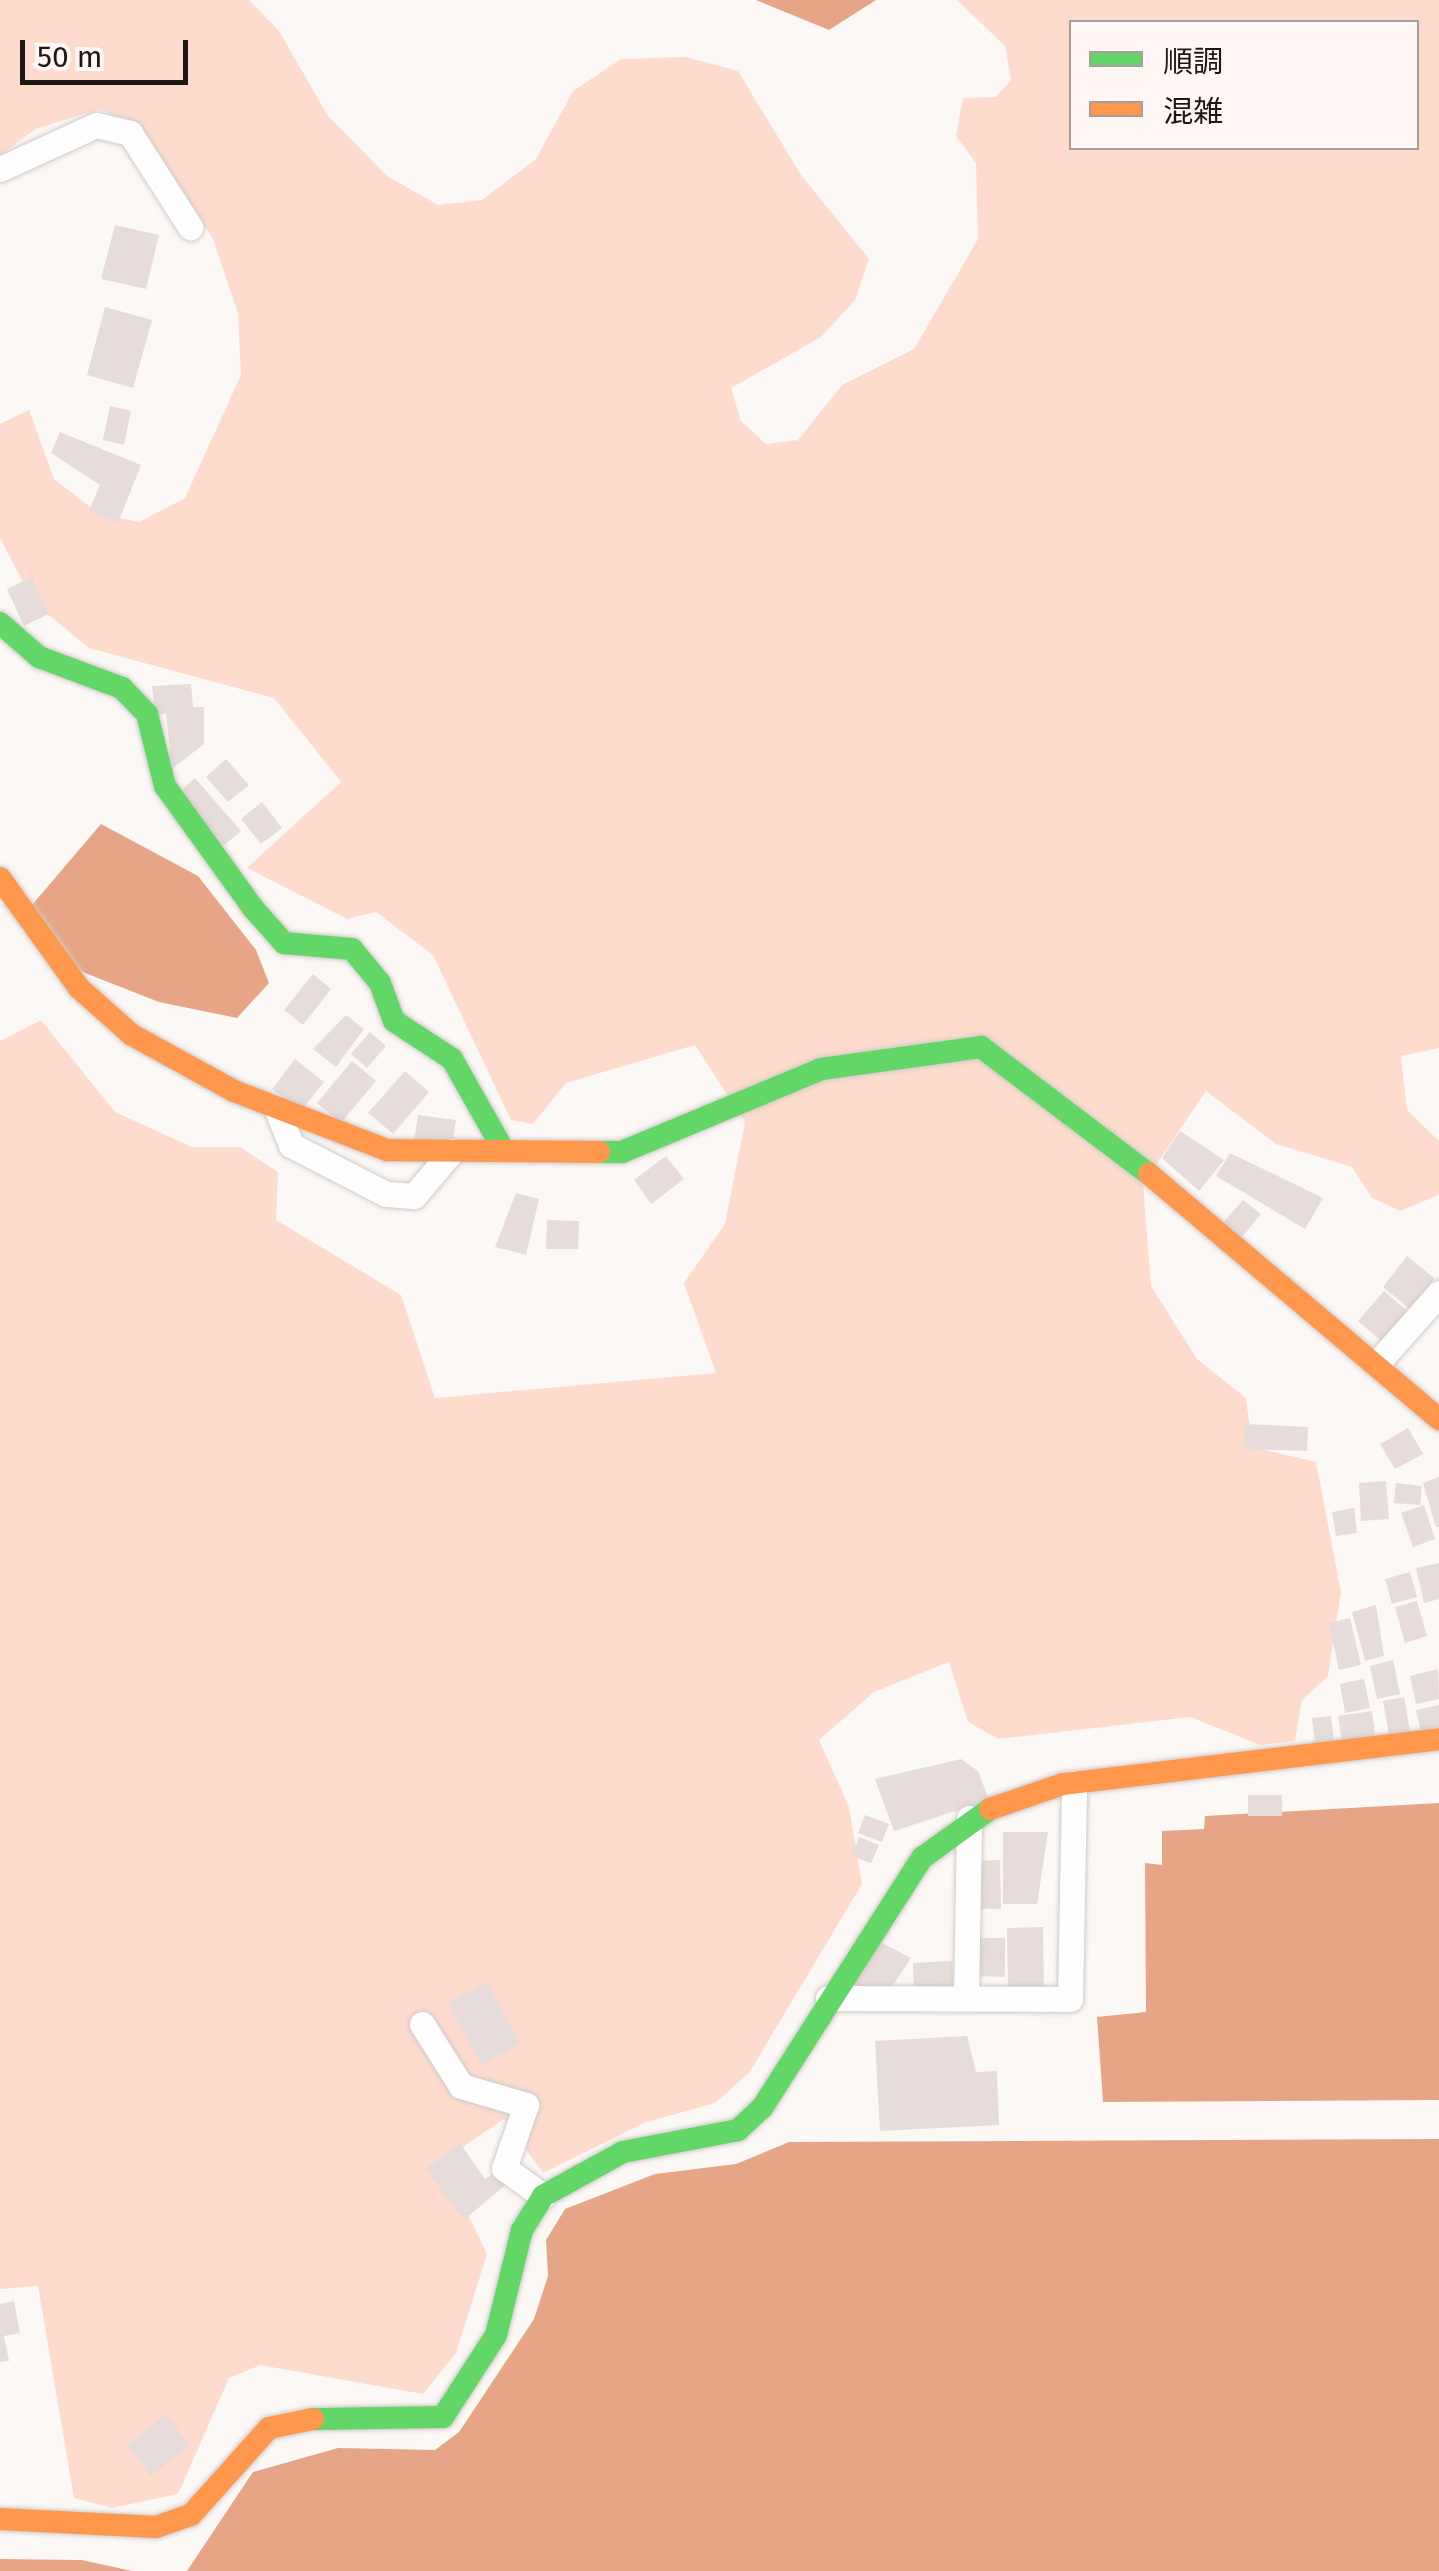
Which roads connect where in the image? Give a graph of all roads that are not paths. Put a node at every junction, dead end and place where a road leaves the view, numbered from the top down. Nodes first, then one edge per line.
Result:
1 (0, 169) edge
2 (190, 227) dead end
3 (0, 623) edge
4 (0, 878) edge
5 (277, 1110) junction
6 (500, 1144) junction
7 (452, 1151) junction
8 (1439, 1292) edge
9 (1380, 1360) junction
10 (1439, 1419) edge
11 (1439, 1739) edge
12 (1074, 1783) junction
13 (969, 1818) junction
14 (828, 1998) junction
15 (966, 1998) junction
16 (422, 2024) dead end
17 (543, 2196) junction
18 (0, 2519) edge

1 - 2 street
3 - 6 street
4 - 5 street
5 - 7 street
5 - 7 street
6 - 7 street
6 - 9 street
8 - 9 street
9 - 10 street
11 - 12 street
12 - 13 street
12 - 15 street
13 - 14 street
13 - 15 street
14 - 15 street
14 - 17 street
16 - 17 street
17 - 18 street

